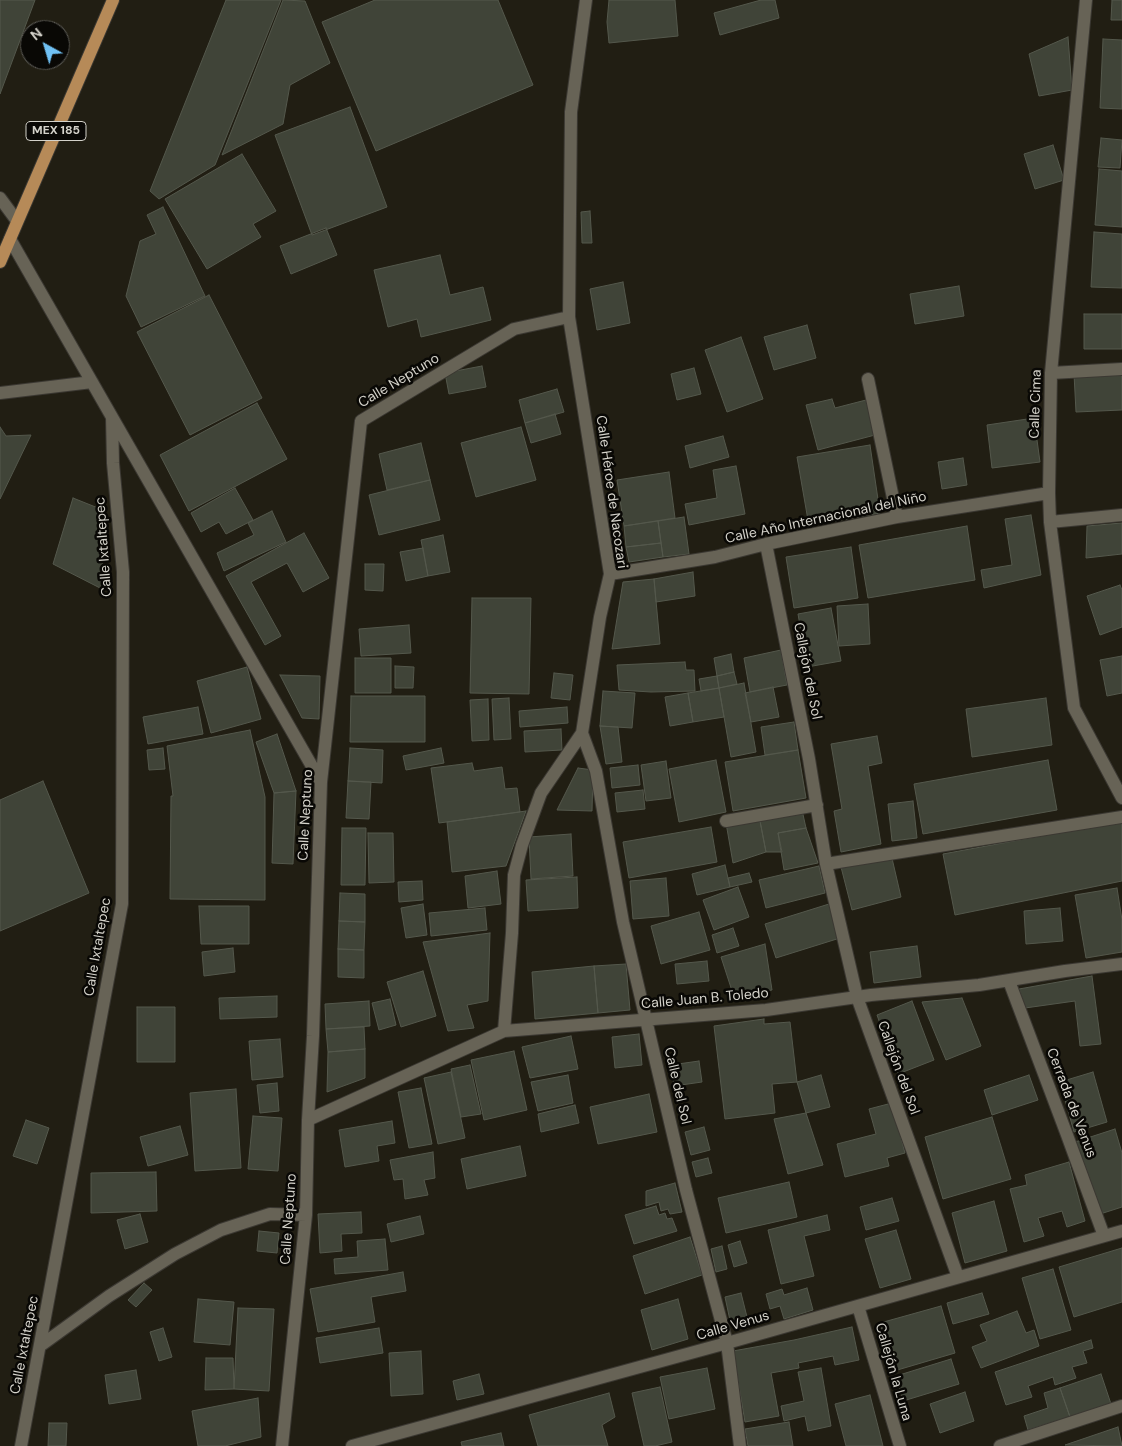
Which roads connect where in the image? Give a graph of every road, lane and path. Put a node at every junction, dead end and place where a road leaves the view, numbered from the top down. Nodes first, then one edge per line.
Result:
1 (113, 0) edge
2 (586, 0) edge
3 (1086, 0) edge
4 (0, 198) edge
5 (17, 221) junction
6 (10, 240) junction
7 (0, 262) edge
8 (569, 317) junction
9 (1122, 369) edge
10 (1052, 373) junction
11 (868, 378) dead end
12 (92, 382) junction
13 (0, 393) edge
14 (112, 417) junction
15 (1048, 493) junction
16 (1122, 515) edge
17 (897, 517) junction
18 (1050, 522) junction
19 (766, 544) junction
20 (610, 574) junction
21 (582, 733) junction
22 (321, 782) junction
23 (1122, 798) edge
24 (817, 805) junction
25 (1122, 817) edge
26 (726, 821) dead end
27 (826, 864) junction
28 (1122, 964) edge
29 (1009, 981) junction
30 (856, 997) junction
31 (646, 1020) junction
32 (504, 1031) junction
33 (308, 1120) junction
34 (306, 1215) junction
35 (1122, 1231) edge
36 (1104, 1236) junction
37 (958, 1277) junction
38 (858, 1306) junction
39 (727, 1343) junction
40 (40, 1346) junction
41 (1122, 1406) edge
42 (21, 1446) edge
43 (282, 1446) edge
44 (352, 1446) edge
45 (740, 1446) edge
46 (900, 1446) edge
47 (1000, 1446) edge

1 - 5 main road, MEX 185
2 - 8 street, Calle Héroe de Nacozari
3 - 10 street, Calle Cima
4 - 5 street
5 - 6 main road, MEX 185
6 - 7 main road, MEX 185
6 - 12 street
8 - 20 street, Calle Héroe de Nacozari
8 - 22 street, Calle Neptuno
9 - 10 street
10 - 15 street, Calle Cima
11 - 17 street
12 - 13 street
12 - 14 street
14 - 22 street
14 - 40 street, Calle Ixtaltepec
15 - 17 street, Calle Año Internacional del Niño
15 - 18 street, Calle Cima
16 - 18 street
17 - 19 street, Calle Año Internacional del Niño
18 - 23 street, Calle Cima
19 - 20 street, Calle Año Internacional del Niño
19 - 24 street, Callejón del Sol
20 - 21 street, Calle Héroe de Nacozari
21 - 31 street, Calle del Sol
21 - 32 street, Calle Héroe de Nacozari
22 - 33 street, Calle Neptuno
24 - 26 street
24 - 27 street, Callejón del Sol
25 - 27 street
27 - 30 street, Callejón del Sol
28 - 29 street, Calle Juan B. Toledo
29 - 30 street, Calle Juan B. Toledo
29 - 36 street, Cerrada de Venus
30 - 31 street, Calle Juan B. Toledo
30 - 37 street, Callejón del Sol
31 - 32 street, Calle Juan B. Toledo
31 - 39 street, Calle del Sol
32 - 33 street, Calle Juan B. Toledo
33 - 34 street, Calle Neptuno
34 - 40 street
34 - 43 street, Calle Neptuno
35 - 36 street, Calle Venus
36 - 37 street, Calle Venus
37 - 38 street, Calle Venus
38 - 39 street, Calle Venus
38 - 46 street, Callejón la Luna
39 - 44 street, Calle Venus
39 - 45 street, Calle del Sol
40 - 42 street, Calle Ixtaltepec
41 - 47 street

